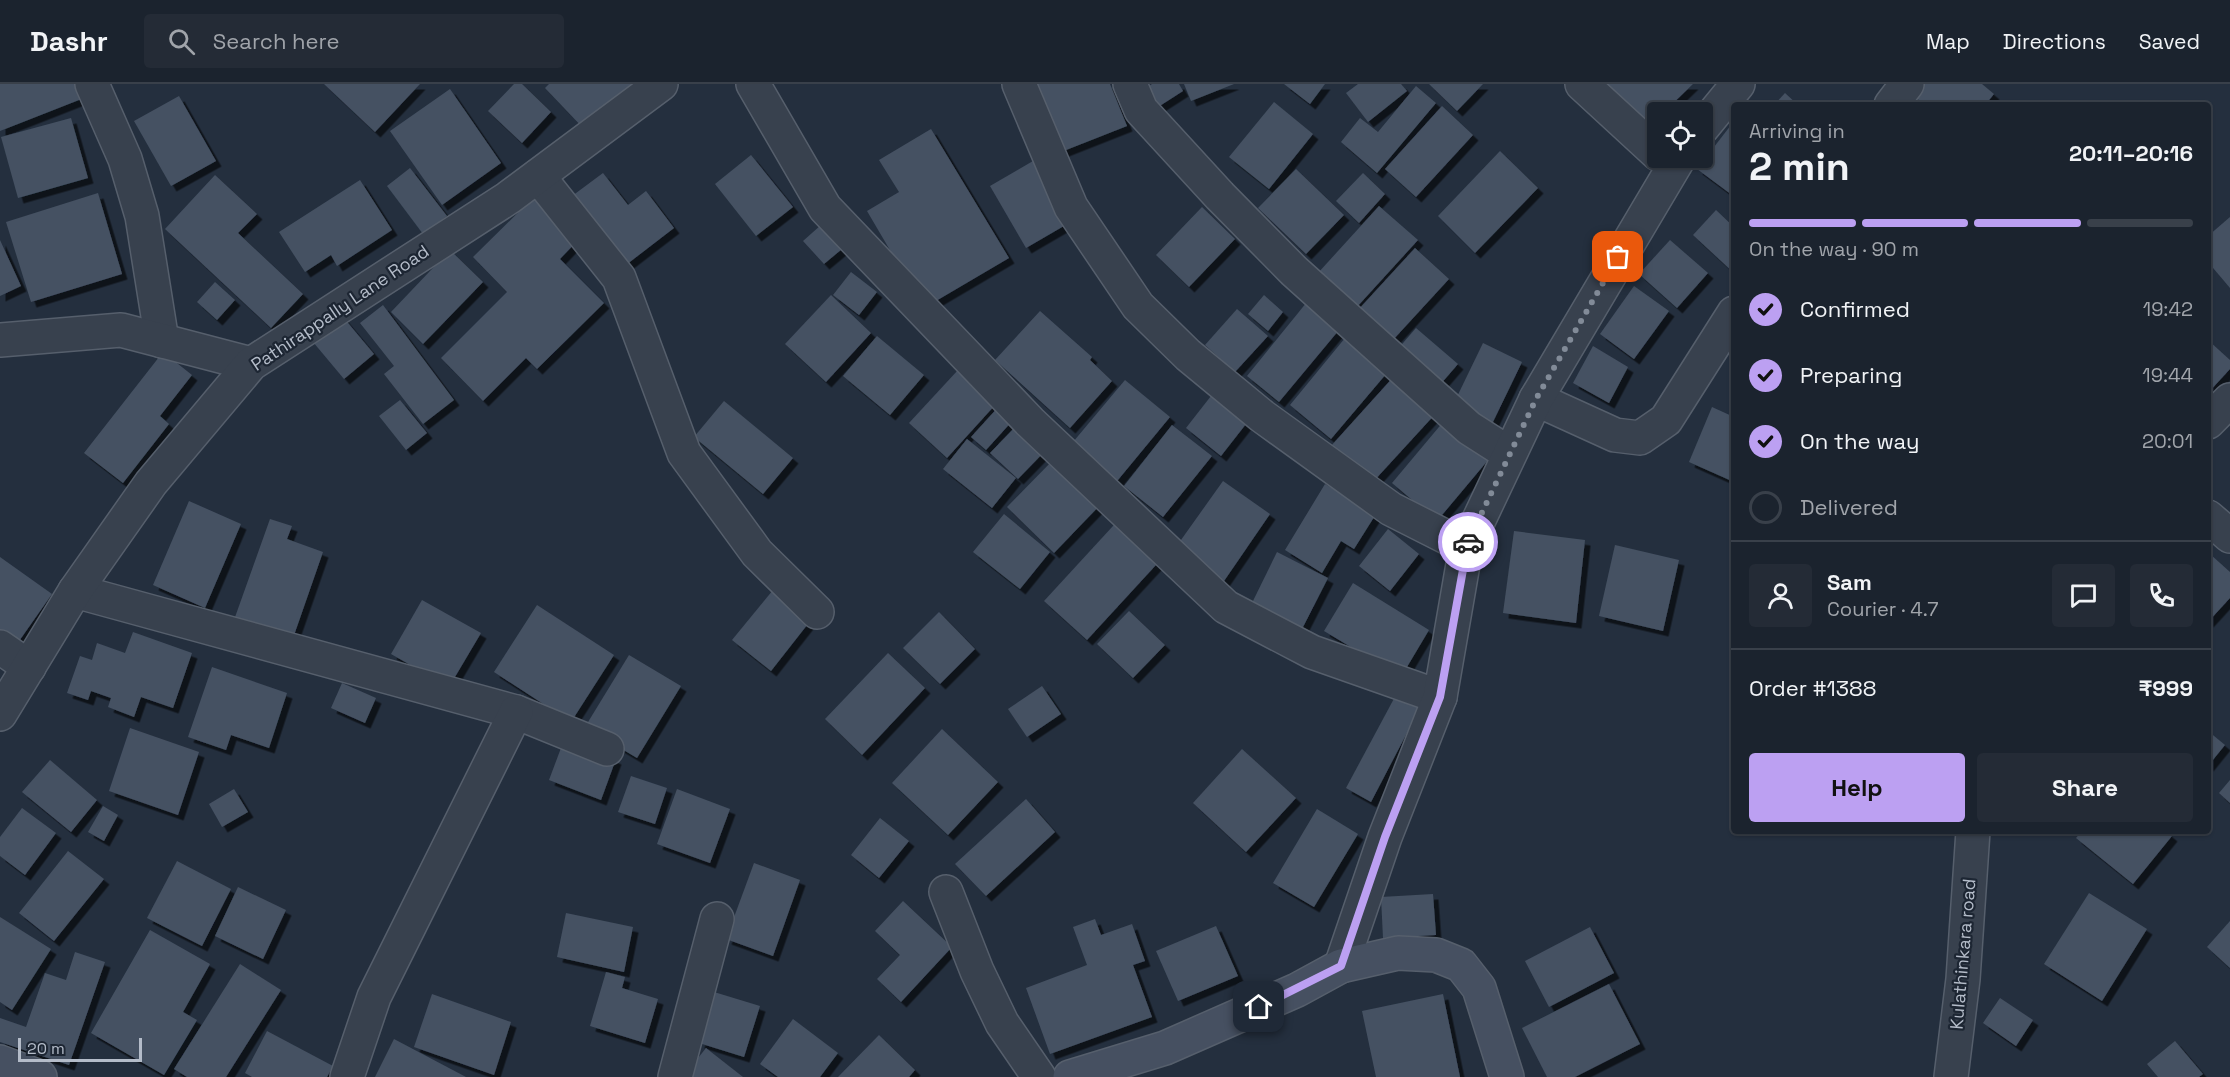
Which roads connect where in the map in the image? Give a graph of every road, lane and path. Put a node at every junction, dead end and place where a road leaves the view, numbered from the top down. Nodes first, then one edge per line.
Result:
1 (92, 84) edge
2 (661, 84) edge
3 (753, 84) edge
4 (1019, 84) edge
5 (1130, 84) edge
6 (1582, 84) edge
7 (1738, 84) edge
8 (1908, 84) edge
9 (1893, 102) edge
10 (1713, 115) edge
11 (1647, 141) edge
12 (1662, 168) edge
13 (538, 176) junction
14 (1731, 317) edge
15 (0, 339) edge
16 (162, 341) junction
17 (251, 364) junction
18 (1536, 399) junction
19 (2230, 400) edge
20 (2211, 419) edge
21 (1508, 453) junction
22 (2211, 520) edge
23 (2230, 536) edge
24 (1466, 547) junction
25 (75, 591) junction
26 (817, 612) dead end
27 (0, 647) edge
28 (29, 667) junction
29 (1440, 697) junction
30 (516, 712) junction
31 (0, 714) edge
32 (607, 749) dead end
33 (1973, 834) edge
34 (946, 892) dead end
35 (717, 919) dead end
36 (1341, 966) junction
37 (0, 1062) edge
38 (40, 1077) edge
39 (347, 1077) edge
40 (675, 1077) edge
41 (1039, 1077) edge
42 (1070, 1077) edge
43 (1507, 1077) edge
44 (1951, 1077) edge

1 - 16 street
2 - 13 street, Pathirappally Lane Road
3 - 29 street
4 - 24 street
5 - 21 street
6 - 11 street
7 - 10 street
8 - 9 street
12 - 18 street
13 - 17 street, Pathirappally Lane Road
13 - 26 street
14 - 18 street
15 - 16 street
16 - 17 street
17 - 25 street, Pathirappally Lane Road
18 - 21 street
19 - 20 street
21 - 24 street
22 - 23 street
24 - 29 street
25 - 28 street, Pathirappally Lane Road
25 - 30 street
27 - 28 street
28 - 31 street, Pathirappally Lane Road
29 - 36 street
30 - 32 street
30 - 39 street
33 - 44 street, Kulathinkara road
34 - 41 street
35 - 40 street
36 - 42 street
36 - 43 street
37 - 38 street

